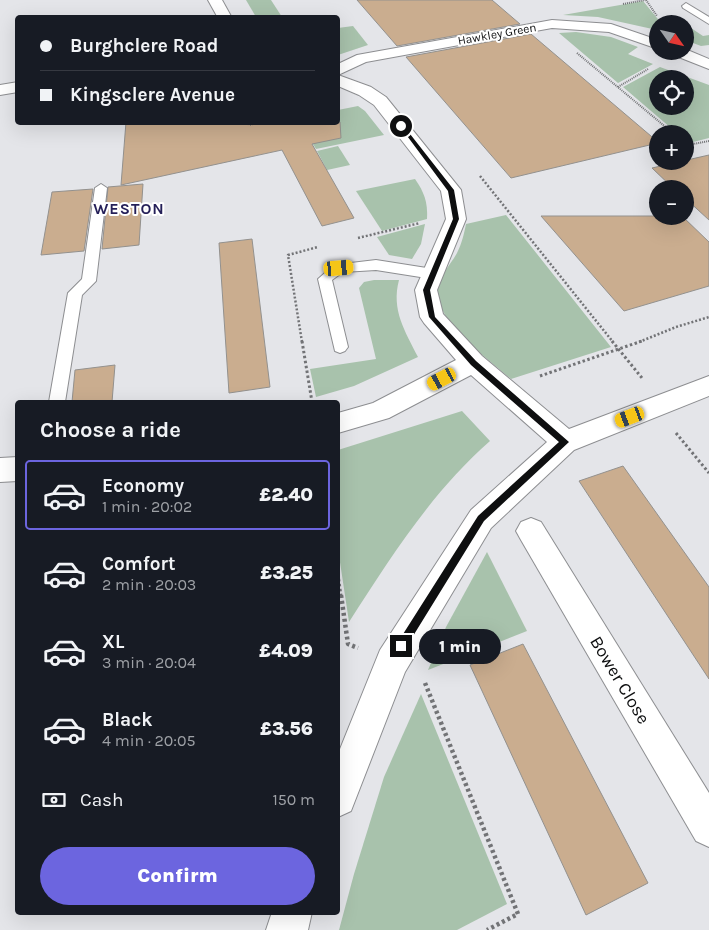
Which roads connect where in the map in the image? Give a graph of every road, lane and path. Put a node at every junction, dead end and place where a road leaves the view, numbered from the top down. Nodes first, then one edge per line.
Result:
1 (215, 0) edge
2 (646, 0) edge
3 (686, 6) dead end
4 (223, 15) edge
5 (658, 15) edge
6 (709, 21) edge
7 (649, 42) edge
8 (694, 57) edge
9 (707, 61) edge
10 (340, 69) edge
11 (340, 81) edge
12 (15, 88) edge
13 (0, 90) edge
14 (709, 141) edge
15 (694, 144) edge
16 (476, 171) dead end
17 (101, 188) dead end
18 (433, 274) junction
19 (709, 317) edge
20 (340, 346) dead end
21 (619, 350) junction
22 (473, 363) junction
23 (709, 386) edge
24 (503, 388) junction
25 (57, 400) edge
26 (663, 404) junction
27 (340, 422) edge
28 (565, 442) junction
29 (15, 469) edge
30 (0, 470) edge
31 (709, 473) edge
32 (531, 531) dead end
33 (340, 588) edge
34 (392, 662) junction
35 (340, 793) edge
36 (709, 828) edge
37 (291, 915) edge
38 (287, 930) edge
39 (487, 930) edge

1 - 4 street
2 - 5 path
3 - 6 lane
7 - 10 street, Hawkley Green
8 - 9 street
11 - 18 street
12 - 13 street
14 - 15 path
16 - 21 path
17 - 25 lane
18 - 20 lane
18 - 22 street
19 - 21 path
21 - 24 path
21 - 26 path
22 - 24 street
22 - 27 street
23 - 26 street
24 - 28 street
26 - 28 street
26 - 31 path
28 - 34 street
29 - 30 street
32 - 36 street, Bower Close
33 - 34 path
34 - 35 street
34 - 39 path
37 - 38 street

